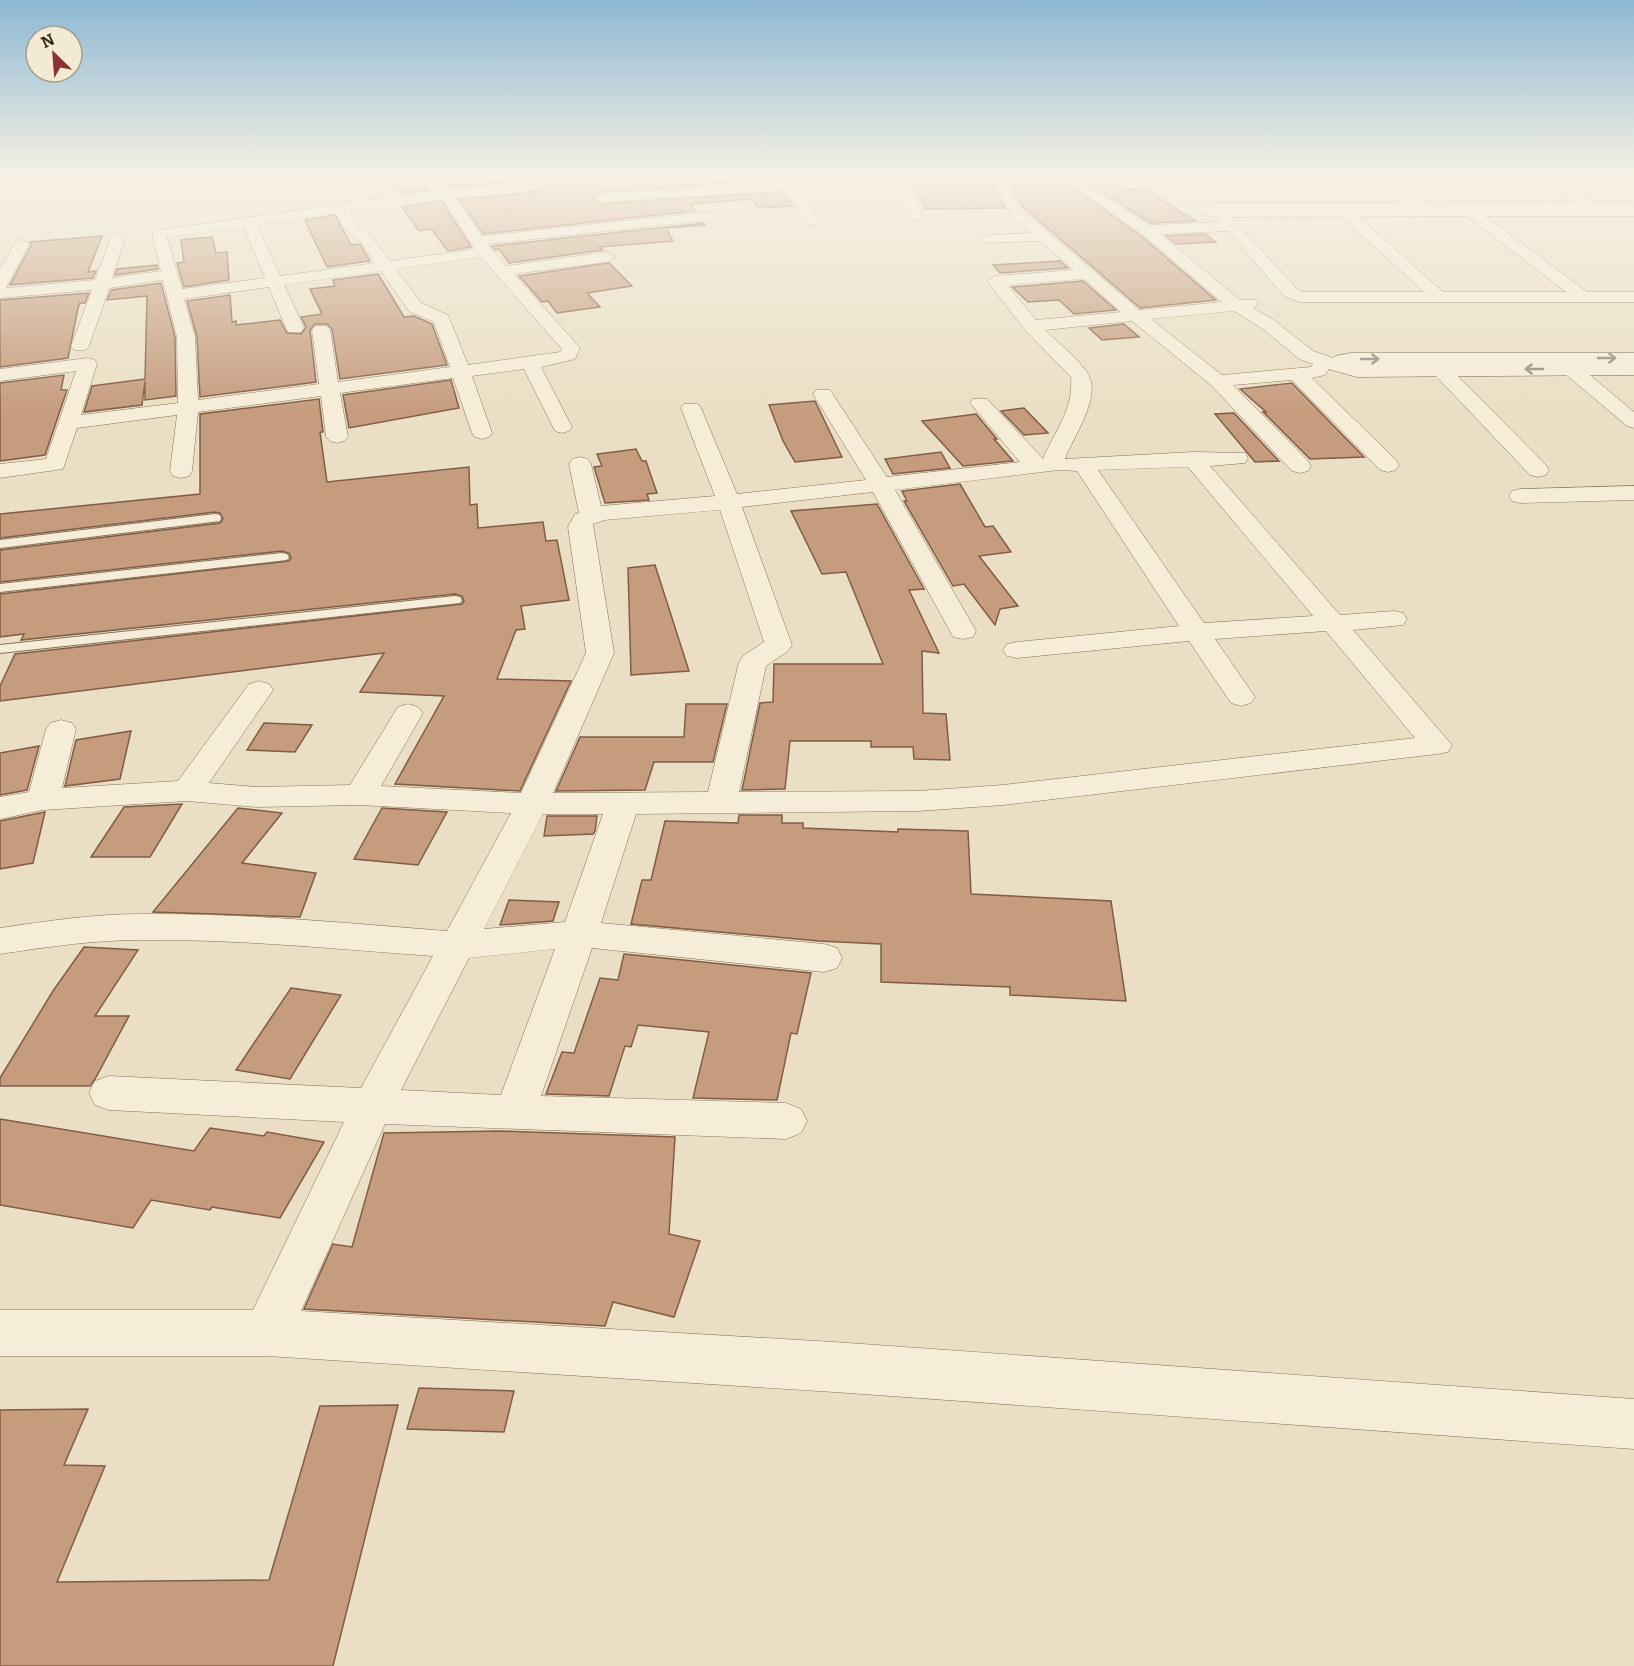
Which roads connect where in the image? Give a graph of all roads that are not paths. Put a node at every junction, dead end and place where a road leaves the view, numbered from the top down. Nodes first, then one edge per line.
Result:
1 (15, 256) edge
2 (112, 256) edge
3 (166, 256) edge
4 (264, 256) edge
5 (377, 256) edge
6 (436, 256) edge
7 (489, 256) edge
8 (1066, 256) edge
9 (1177, 256) edge
10 (1258, 256) edge
11 (1393, 256) edge
12 (1529, 256) edge
13 (607, 257) dead end
14 (384, 266) junction
15 (504, 271) junction
16 (171, 274) junction
17 (1087, 274) junction
18 (275, 282) junction
19 (0, 284) edge
20 (102, 284) junction
21 (0, 293) edge
22 (177, 296) junction
23 (1299, 297) junction
24 (1584, 297) junction
25 (1634, 297) edge
26 (1440, 298) junction
27 (1236, 305) junction
28 (1136, 316) junction
29 (1031, 326) junction
30 (296, 328) dead end
31 (321, 330) dead end
32 (81, 346) dead end
33 (1634, 358) edge
34 (530, 363) junction
35 (1330, 364) junction
36 (1440, 369) junction
37 (1571, 369) junction
38 (1634, 369) edge
39 (460, 372) junction
40 (1297, 374) junction
41 (0, 375) edge
42 (1218, 381) junction
43 (330, 389) junction
44 (823, 394) dead end
45 (980, 403) dead end
46 (188, 408) junction
47 (692, 408) dead end
48 (1634, 422) edge
49 (68, 423) junction
50 (562, 427) dead end
51 (482, 433) dead end
52 (337, 437) dead end
53 (1237, 458) dead end
54 (1193, 459) junction
55 (580, 464) dead end
56 (1083, 464) junction
57 (1388, 465) dead end
58 (1044, 466) junction
59 (1300, 466) dead end
60 (1538, 470) dead end
61 (0, 471) edge
62 (181, 471) dead end
63 (880, 484) junction
64 (1634, 493) edge
65 (1520, 496) dead end
66 (729, 502) junction
67 (591, 517) junction
68 (215, 519) dead end
69 (0, 544) edge
70 (282, 557) dead end
71 (0, 588) edge
72 (455, 600) dead end
73 (1394, 619) dead end
74 (1333, 623) junction
75 (963, 631) dead end
76 (1197, 632) junction
77 (0, 649) edge
78 (1017, 650) dead end
79 (259, 690) dead end
80 (1241, 697) dead end
81 (408, 713) dead end
82 (61, 729) dead end
83 (188, 791) junction
84 (360, 795) junction
85 (43, 800) junction
86 (623, 803) junction
87 (721, 803) junction
88 (532, 804) junction
89 (0, 808) edge
90 (579, 934) junction
91 (0, 941) edge
92 (459, 945) junction
93 (824, 958) dead end
94 (109, 1093) dead end
95 (372, 1106) junction
96 (515, 1113) junction
97 (786, 1121) dead end
98 (0, 1333) edge
99 (267, 1333) junction
100 (1634, 1424) edge

1 - 19 street
2 - 20 street
3 - 16 street
4 - 18 street
5 - 14 street
6 - 14 street
7 - 15 street
8 - 17 street
9 - 27 street
10 - 23 street
11 - 26 street
12 - 24 street
13 - 15 street
14 - 18 street
14 - 39 street
15 - 34 street
16 - 20 street
16 - 22 street
17 - 28 street
17 - 29 street
18 - 22 street
18 - 30 street
20 - 21 street
20 - 32 street
22 - 46 street
23 - 26 street
23 - 27 street
24 - 25 street
24 - 26 street
27 - 28 street
27 - 35 street
28 - 29 street
28 - 42 street
29 - 58 street
31 - 43 street
35 -> 33 street
34 - 39 street
34 - 50 street
35 - 36 street
35 - 40 street
37 -> 36 street
36 - 60 street
37 - 38 street
37 - 48 street
39 - 43 street
39 - 51 street
40 - 42 street
40 - 57 street
41 - 49 street
42 - 59 street
43 - 46 street
43 - 52 street
44 - 63 street
45 - 58 street
46 - 49 street
46 - 62 street
47 - 66 street
49 - 61 street
53 - 54 street
54 - 56 street
54 - 74 street
55 - 67 street
56 - 58 street
56 - 76 street
58 - 63 street
63 - 66 street
63 - 75 street
64 - 65 street
66 - 67 street
66 - 87 street
67 - 88 street
68 - 69 lane
70 - 71 lane
72 - 77 lane
73 - 74 street
74 - 76 street
74 - 87 street
76 - 78 street
76 - 80 street
79 - 83 street
81 - 84 street
82 - 85 street
83 - 84 street
83 - 85 street
84 - 88 street
85 - 89 street
86 - 87 street
86 - 88 street
86 - 90 street
88 - 92 street
90 - 92 street
90 - 93 street
90 - 96 street
91 - 92 street
92 - 95 street
94 - 95 street
95 - 96 street
95 - 99 street
96 - 97 street
98 - 99 street
99 - 100 street

